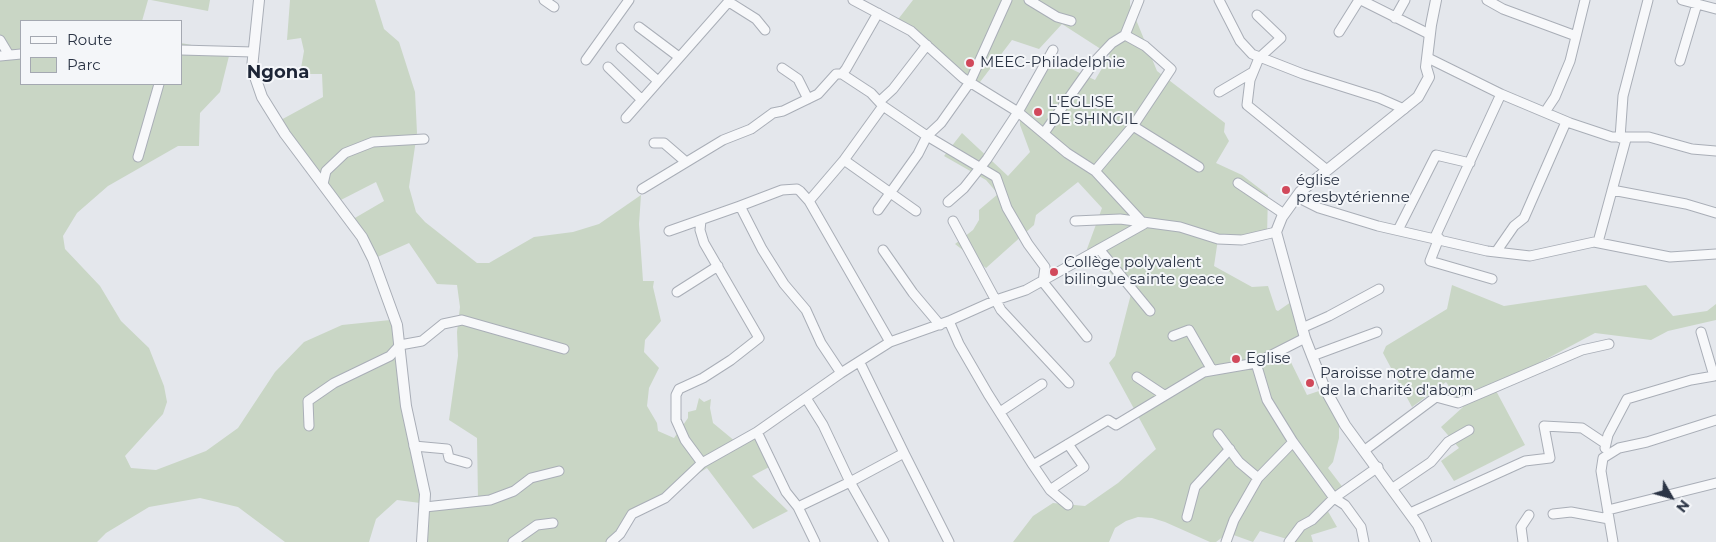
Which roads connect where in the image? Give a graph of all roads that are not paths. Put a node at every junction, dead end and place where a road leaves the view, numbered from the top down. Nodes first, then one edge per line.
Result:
1 (259, 0) edge
2 (544, 0) edge
3 (629, 0) edge
4 (853, 0) edge
5 (1007, 0) edge
6 (1029, 0) edge
7 (1139, 0) edge
8 (1219, 0) edge
9 (1360, 0) edge
10 (1405, 0) edge
11 (1436, 0) edge
12 (1487, 0) edge
13 (1585, 0) edge
14 (1648, 0) edge
15 (1682, 0) edge
16 (730, 1) edge
17 (1697, 4) junction
18 (554, 7) dead end
19 (1716, 9) edge
20 (878, 14) junction
21 (1257, 15) dead end
22 (1395, 18) junction
23 (1071, 21) dead end
24 (639, 27) dead end
25 (765, 30) dead end
26 (1339, 32) dead end
27 (1429, 34) junction
28 (1125, 35) junction
29 (1576, 36) junction
30 (0, 40) edge
31 (927, 45) junction
32 (621, 48) dead end
33 (182, 50) edge
34 (1053, 50) dead end
35 (253, 52) junction
36 (20, 54) edge
37 (4, 56) edge
38 (679, 57) junction
39 (1259, 58) junction
40 (1428, 58) junction
41 (586, 60) dead end
42 (1680, 61) dead end
43 (608, 67) dead end
44 (782, 68) dead end
45 (1253, 72) junction
46 (842, 74) junction
47 (658, 81) junction
48 (970, 82) junction
49 (159, 85) edge
50 (1219, 92) dead end
51 (1501, 94) junction
52 (808, 99) junction
53 (642, 100) junction
54 (881, 104) junction
55 (1404, 109) junction
56 (1018, 112) junction
57 (1545, 112) junction
58 (626, 118) dead end
59 (1566, 122) junction
60 (1134, 126) junction
61 (1044, 133) junction
62 (927, 136) junction
63 (1623, 138) junction
64 (424, 139) dead end
65 (654, 143) dead end
66 (1716, 151) edge
67 (138, 157) dead end
68 (844, 160) junction
69 (686, 162) junction
70 (1470, 162) junction
71 (981, 167) junction
72 (1199, 167) dead end
73 (1327, 170) junction
74 (1095, 171) junction
75 (1238, 183) dead end
76 (323, 184) junction
77 (642, 190) dead end
78 (1612, 190) junction
79 (892, 193) junction
80 (1297, 198) junction
81 (809, 201) junction
82 (948, 202) dead end
83 (740, 206) junction
84 (878, 210) dead end
85 (916, 211) dead end
86 (1716, 213) edge
87 (1284, 214) junction
88 (701, 221) junction
89 (953, 221) dead end
90 (1075, 221) dead end
91 (1144, 224) junction
92 (1398, 230) junction
93 (669, 231) dead end
94 (1276, 232) junction
95 (1437, 238) junction
96 (1598, 242) junction
97 (1099, 249) junction
98 (883, 250) dead end
99 (1496, 252) junction
100 (1716, 254) edge
101 (718, 266) junction
102 (1492, 279) dead end
103 (1042, 282) junction
104 (1379, 289) dead end
105 (677, 292) dead end
106 (996, 300) junction
107 (1150, 311) dead end
108 (945, 323) junction
109 (1377, 332) dead end
110 (1701, 332) dead end
111 (1304, 333) junction
112 (1173, 336) dead end
113 (1087, 337) dead end
114 (890, 342) junction
115 (1609, 344) dead end
116 (400, 345) junction
117 (564, 349) dead end
118 (1312, 356) junction
119 (860, 363) junction
120 (1256, 363) junction
121 (1212, 370) junction
122 (841, 374) junction
123 (1137, 377) dead end
124 (1069, 382) dead end
125 (1042, 384) dead end
126 (1164, 394) junction
127 (806, 398) junction
128 (1000, 412) junction
129 (1716, 420) edge
130 (309, 426) dead end
131 (1469, 430) dead end
132 (757, 432) junction
133 (1218, 434) dead end
134 (1293, 442) junction
135 (1068, 444) junction
136 (1606, 444) junction
137 (414, 446) junction
138 (1230, 449) junction
139 (1365, 450) junction
140 (904, 453) junction
141 (1603, 458) junction
142 (467, 463) dead end
143 (702, 464) junction
144 (1033, 465) junction
145 (1378, 467) junction
146 (559, 471) dead end
147 (1258, 478) junction
148 (850, 482) junction
149 (1716, 483) edge
150 (1393, 488) junction
151 (1050, 490) junction
152 (1334, 498) junction
153 (1068, 506) dead end
154 (425, 507) junction
155 (798, 507) junction
156 (1410, 513) junction
157 (1553, 514) dead end
158 (1529, 515) dead end
159 (1608, 515) junction
160 (1186, 517) dead end
161 (553, 523) dead end
162 (422, 542) edge
163 (513, 542) edge
164 (611, 542) edge
165 (815, 542) edge
166 (884, 542) edge
167 (949, 542) edge
168 (1226, 542) edge
169 (1289, 542) edge
170 (1364, 542) edge
171 (1424, 542) edge
172 (1523, 542) edge
173 (1613, 542) edge

1 - 35 street
2 - 18 street
3 - 41 street
4 - 20 street
5 - 48 street
6 - 23 street
7 - 28 street
8 - 39 street
9 - 22 street
9 - 26 street
10 - 22 street
11 - 27 street
12 - 29 street
13 - 29 street
14 - 63 street
15 - 17 street
16 - 25 street
16 - 38 street
17 - 19 street
17 - 42 street
20 - 31 street
20 - 46 street
21 - 39 street
22 - 27 street
24 - 38 street
27 - 40 street
28 - 60 street
28 - 61 street
29 - 57 street
30 - 37 street
31 - 48 street
31 - 54 street
32 - 47 street
33 - 35 street
34 - 56 street
35 - 76 street
36 - 37 street
38 - 47 street
39 - 45 street
39 - 55 street
40 - 51 street
40 - 55 street
43 - 53 street
44 - 52 street
45 - 50 street
45 - 73 street
46 - 52 street
46 - 54 street
47 - 53 street
48 - 56 street
48 - 62 street
49 - 67 street
51 - 57 street
51 - 70 street
52 - 69 street
53 - 58 street
54 - 62 street
54 - 68 street
55 - 73 street
56 - 61 street
56 - 71 street
57 - 59 street
59 - 63 street
59 - 99 street
60 - 72 street
60 - 74 street
61 - 74 street
62 - 71 street
62 - 79 street
63 - 66 street
63 - 78 street
64 - 76 street
65 - 69 street
68 - 79 street
68 - 81 street
69 - 77 street
70 - 92 street
70 - 95 street
71 - 82 street
71 - 103 street
73 - 80 street
74 - 91 street
75 - 87 street
76 - 116 street
78 - 86 street
78 - 96 street
79 - 84 street
79 - 85 street
80 - 87 street
80 - 92 street
81 - 83 street
81 - 114 street
83 - 88 street
83 - 122 street
87 - 94 street
88 - 93 street
88 - 101 street
89 - 106 street
90 - 91 street
91 - 94 street
91 - 97 street
92 - 95 street
94 - 111 street
95 - 99 street
95 - 102 street
96 - 99 street
96 - 100 street
97 - 103 street
97 - 107 street
98 - 108 street
101 - 105 street
101 - 143 street
103 - 106 street
103 - 113 street
104 - 111 street
106 - 108 street
106 - 124 street
108 - 114 street
108 - 128 street
109 - 118 street
110 - 136 street
111 - 118 street
111 - 120 street
112 - 121 street
114 - 119 street
115 - 139 street
116 - 117 street
116 - 130 street
116 - 137 street
118 - 139 street
119 - 122 street
119 - 140 street
120 - 121 street
120 - 134 street
121 - 126 street
122 - 127 street
123 - 126 street
125 - 128 street
126 - 135 street
127 - 132 street
127 - 148 street
128 - 144 street
129 - 141 street
131 - 150 street
132 - 143 street
132 - 155 street
133 - 138 street
134 - 147 street
134 - 152 street
135 - 144 street
135 - 151 street
136 - 141 street
136 - 156 street
137 - 142 street
137 - 154 street
138 - 147 street
138 - 160 street
139 - 145 street
140 - 148 street
140 - 167 street
141 - 159 street
143 - 164 street
144 - 151 street
145 - 150 street
145 - 152 street
146 - 154 street
147 - 168 street
148 - 155 street
148 - 166 street
149 - 159 street
150 - 156 street
151 - 153 street
152 - 169 street
152 - 170 street
154 - 162 street
155 - 165 street
156 - 171 street
157 - 159 street
158 - 172 street
159 - 173 street
161 - 163 street

